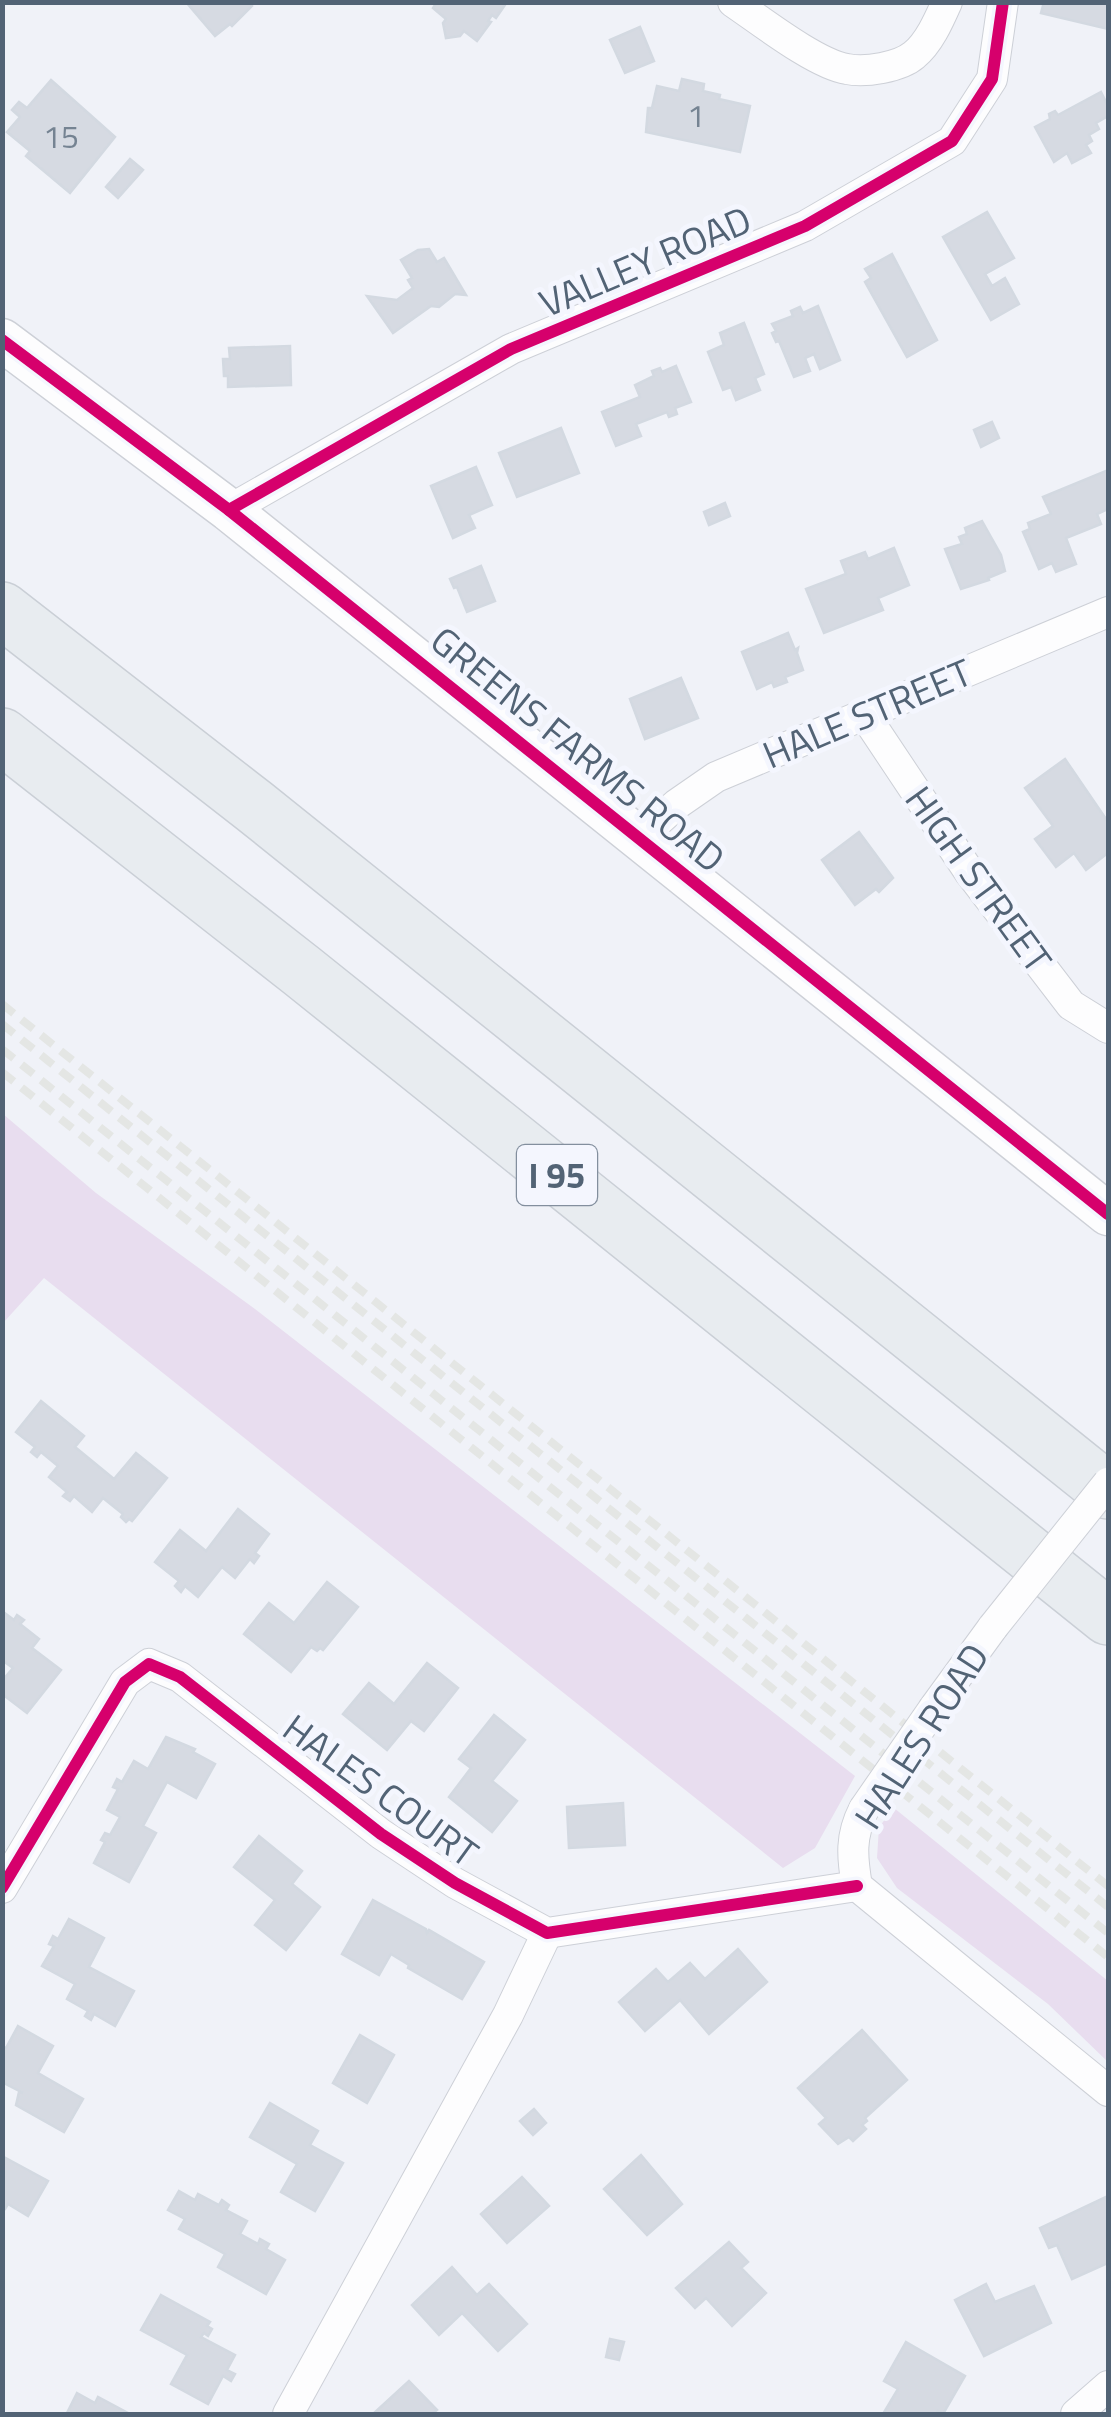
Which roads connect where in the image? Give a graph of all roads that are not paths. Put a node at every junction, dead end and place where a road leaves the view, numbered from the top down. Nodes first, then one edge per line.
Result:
1 (733, 2) edge
2 (946, 2) edge
3 (1003, 2) edge
4 (2, 340) edge
5 (229, 510) junction
6 (2, 610) edge
7 (1108, 612) edge
8 (864, 714) junction
9 (2, 736) edge
10 (640, 836) junction
11 (1108, 1028) edge
12 (1108, 1214) edge
13 (1108, 1483) edge
14 (1108, 1491) edge
15 (1108, 1618) edge
16 (857, 1886) junction
17 (2, 1888) edge
18 (547, 1933) junction
19 (1108, 2091) edge
20 (1108, 2386) edge
21 (288, 2414) edge
22 (1076, 2414) edge

1 - 2 street
3 - 5 street, VALLEY ROAD
4 - 5 main road, GREENS FARMS ROAD
5 - 10 main road, GREENS FARMS ROAD
6 - 14 highway, I 95
7 - 8 street, HALE STREET
8 - 10 street, HALE STREET
8 - 11 street, HIGH STREET
9 - 15 highway, I 95
10 - 12 main road, GREENS FARMS ROAD
13 - 16 street, HALES ROAD, bridge
16 - 18 street
16 - 19 street, HALES ROAD
17 - 18 street, HALES COURT
18 - 21 street
20 - 22 street

